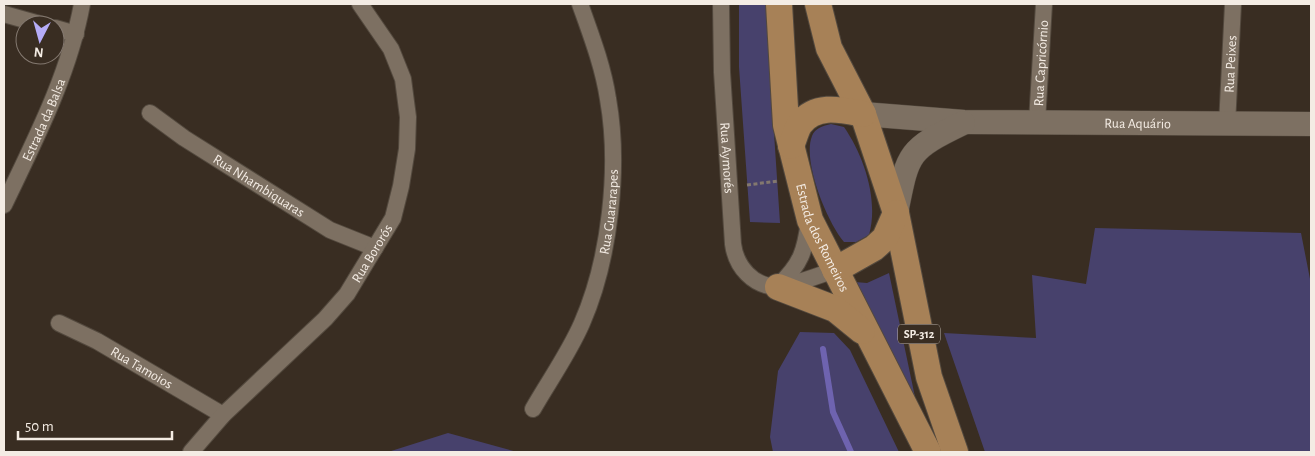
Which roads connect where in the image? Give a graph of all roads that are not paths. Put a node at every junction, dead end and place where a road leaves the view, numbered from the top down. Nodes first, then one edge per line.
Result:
1 (82, 4) edge
2 (360, 4) edge
3 (580, 4) edge
4 (721, 4) edge
5 (779, 4) edge
6 (818, 4) edge
7 (1044, 4) edge
8 (1233, 4) edge
9 (65, 31) edge
10 (76, 34) junction
11 (150, 113) dead end
12 (863, 114) junction
13 (964, 122) junction
14 (1037, 122) junction
15 (1311, 124) edge
16 (1227, 125) junction
17 (791, 146) junction
18 (4, 205) edge
19 (896, 213) junction
20 (810, 220) junction
21 (375, 248) junction
22 (835, 270) junction
23 (778, 287) junction
24 (59, 323) dead end
25 (869, 336) junction
26 (533, 409) dead end
27 (223, 415) junction
28 (191, 452) edge
29 (928, 452) edge
30 (955, 452) edge

1 - 10 street, Estrada da Balsa
2 - 21 street, Rua Bororós
3 - 26 street, Rua Guararapes
4 - 23 street, Rua Aymorés
5 - 17 main road, Estrada dos Romeiros
6 - 12 main road, SP-312
7 - 14 street, Rua Capricórnio
8 - 16 street, Rua Peixes
9 - 10 street
10 - 18 street, Estrada da Balsa
11 - 21 street, Rua Nhambiquaras
12 - 13 street, Rua Aquário
12 - 17 main road
12 - 19 main road, SP-312
13 - 14 street, Rua Aquário
13 - 19 street
14 - 16 street, Rua Aquário
15 - 16 street, Rua Aquário
17 - 20 main road, Estrada dos Romeiros
19 - 22 main road
19 - 30 main road, SP-312
20 - 22 main road, Estrada dos Romeiros
20 - 23 street
21 - 27 street, Rua Bororós
22 - 23 street
22 - 25 main road, Estrada dos Romeiros
23 - 25 main road
24 - 27 street, Rua Tamoios
25 - 29 main road, Estrada dos Romeiros
27 - 28 street, Rua Bororós

